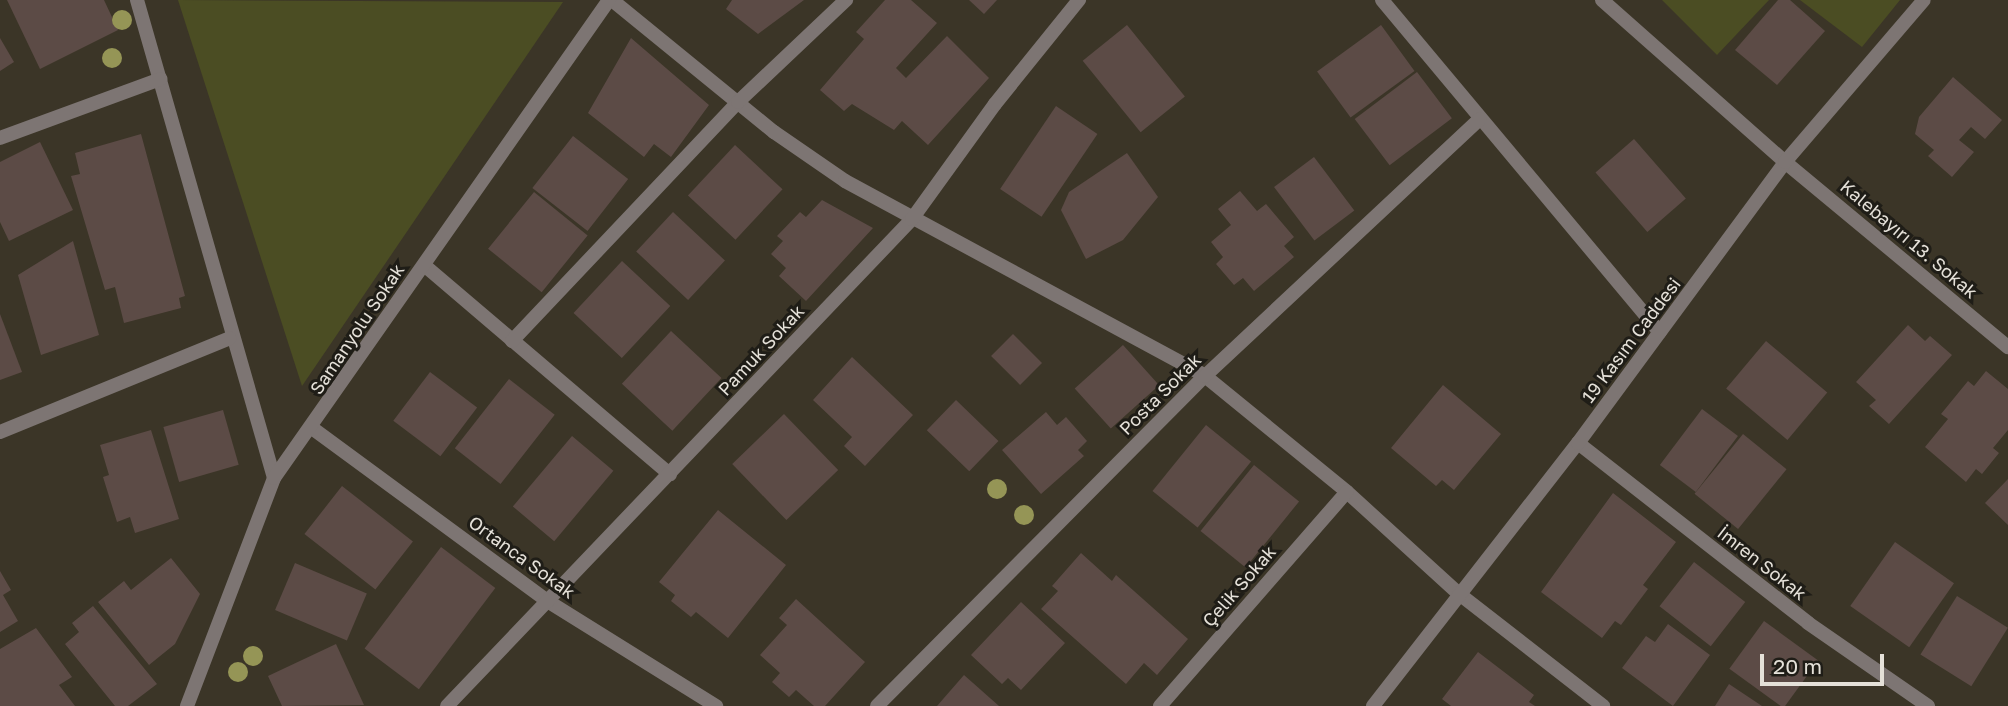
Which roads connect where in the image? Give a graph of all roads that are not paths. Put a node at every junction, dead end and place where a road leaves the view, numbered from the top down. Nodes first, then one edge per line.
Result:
1 (137, 0) edge
2 (610, 0) edge
3 (846, 0) edge
4 (1079, 0) edge
5 (1382, 0) edge
6 (1602, 0) edge
7 (1924, 0) edge
8 (160, 79) junction
9 (738, 102) junction
10 (1480, 119) junction
11 (0, 138) edge
12 (1785, 162) junction
13 (912, 219) junction
14 (424, 265) junction
15 (1660, 332) junction
16 (230, 338) junction
17 (512, 341) junction
18 (2008, 346) edge
19 (1205, 376) junction
20 (312, 428) junction
21 (0, 432) edge
22 (1578, 443) junction
23 (670, 474) junction
24 (274, 478) junction
25 (1348, 492) junction
26 (1458, 593) junction
27 (549, 602) junction
28 (187, 706) edge
29 (447, 706) edge
30 (716, 706) edge
31 (877, 706) edge
32 (1160, 706) edge
33 (1373, 706) edge
34 (1603, 706) edge
35 (1928, 706) edge

1 - 8 street
2 - 9 street
2 - 14 street, Samanyolu Sokak
3 - 9 street
4 - 13 street, Pamuk Sokak
5 - 10 street
6 - 12 street, Kalebayırı 13. Sokak
7 - 12 street, 19 Kasım Caddesi
8 - 11 street
8 - 16 street
9 - 13 street
9 - 17 street
10 - 15 street
10 - 19 street, Posta Sokak
12 - 15 street, 19 Kasım Caddesi
12 - 18 street, Kalebayırı 13. Sokak
13 - 19 street
13 - 23 street, Pamuk Sokak
14 - 17 street
14 - 20 street, Samanyolu Sokak
15 - 22 street, 19 Kasım Caddesi
16 - 21 street
16 - 24 street
17 - 23 street
19 - 25 street
19 - 31 street, Posta Sokak
20 - 24 street, Samanyolu Sokak
20 - 27 street, Ortanca Sokak
22 - 26 street, 19 Kasım Caddesi
22 - 35 street, İmren Sokak
23 - 27 street, Pamuk Sokak
24 - 28 street, Samanyolu Sokak
25 - 26 street
25 - 32 street, Çelik Sokak
26 - 33 street, 19 Kasım Caddesi
26 - 34 street
27 - 29 street, Pamuk Sokak
27 - 30 street, Ortanca Sokak

